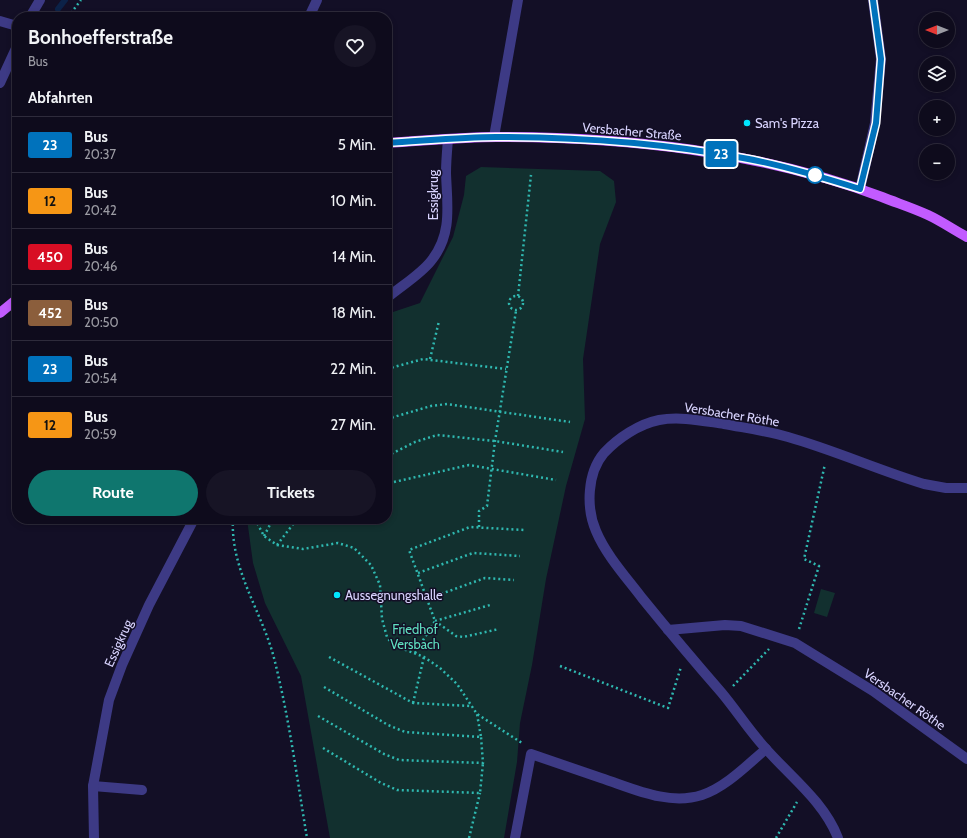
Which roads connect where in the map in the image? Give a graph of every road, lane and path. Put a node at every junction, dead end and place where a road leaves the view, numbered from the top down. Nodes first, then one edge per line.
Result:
1 (40, 0) edge
2 (82, 0) edge
3 (317, 0) edge
4 (518, 0) edge
5 (873, 0) edge
6 (33, 12) edge
7 (72, 12) edge
8 (311, 12) edge
9 (0, 21) edge
10 (12, 25) edge
11 (12, 57) edge
12 (0, 83) edge
13 (494, 137) junction
14 (448, 139) junction
15 (392, 143) edge
16 (531, 175) dead end
17 (860, 189) junction
18 (967, 237) edge
19 (392, 294) edge
20 (518, 296) junction
21 (12, 303) edge
22 (516, 311) junction
23 (0, 313) edge
24 (439, 321) dead end
25 (430, 359) junction
26 (392, 368) edge
27 (506, 369) junction
28 (500, 411) junction
29 (392, 418) edge
30 (570, 422) dead end
31 (495, 441) junction
32 (828, 450) junction
33 (563, 452) dead end
34 (392, 454) edge
35 (491, 468) junction
36 (556, 480) dead end
37 (394, 482) dead end
38 (967, 488) edge
39 (191, 524) edge
40 (233, 524) edge
41 (258, 524) edge
42 (270, 524) edge
43 (293, 524) edge
44 (478, 528) junction
45 (524, 530) dead end
46 (264, 536) junction
47 (277, 545) junction
48 (520, 556) dead end
49 (418, 573) junction
50 (514, 580) dead end
51 (427, 599) junction
52 (490, 605) dead end
53 (435, 621) junction
54 (498, 629) dead end
55 (668, 630) junction
56 (781, 638) junction
57 (795, 643) junction
58 (686, 651) junction
59 (415, 653) junction
60 (329, 657) dead end
61 (424, 657) junction
62 (560, 666) dead end
63 (324, 687) dead end
64 (724, 695) junction
65 (413, 703) junction
66 (470, 706) junction
67 (477, 714) junction
68 (318, 716) dead end
69 (481, 737) junction
70 (323, 748) dead end
71 (766, 749) junction
72 (531, 754) junction
73 (967, 759) edge
74 (483, 763) junction
75 (92, 786) junction
76 (142, 790) dead end
77 (804, 790) junction
78 (480, 793) junction
79 (94, 838) edge
80 (307, 838) edge
81 (469, 838) edge
82 (514, 838) edge
83 (776, 838) edge
84 (838, 838) edge

1 - 6 street
2 - 7 path
3 - 8 street
4 - 13 street
5 - 17 street
9 - 10 street
11 - 12 street
13 - 14 main road, Versbacher Straße
13 - 17 main road, Versbacher Straße
14 - 15 main road, Versbacher Straße
14 - 19 street, Essigkrug
16 - 20 path
17 - 18 main road, Versbacher Straße
20 - 22 path
20 - 22 path
21 - 23 main road
22 - 27 path
24 - 25 path
25 - 26 path
25 - 27 path
27 - 28 path
28 - 29 path
28 - 30 path
28 - 31 path
31 - 33 path
31 - 34 path
31 - 35 path
32 - 38 street, Versbacher Röthe
32 - 55 street, Versbacher Röthe
32 - 57 path
35 - 36 path
35 - 37 path
35 - 44 path
39 - 75 street, Essigkrug
40 - 80 path
41 - 46 path
42 - 46 path
43 - 47 path
44 - 45 path
44 - 49 path
46 - 47 path
47 - 59 path
48 - 49 path
49 - 51 path
50 - 51 path
51 - 53 path
52 - 53 path
53 - 54 path
53 - 59 path
55 - 56 street, Versbacher Röthe
55 - 58 street, Versbacher Röthe
56 - 57 street, Versbacher Röthe
56 - 64 path
57 - 73 street, Versbacher Röthe
58 - 62 path
58 - 64 street, Versbacher Röthe
59 - 61 path
60 - 65 path
61 - 65 path
61 - 66 path
63 - 69 path
64 - 71 street, Versbacher Röthe
65 - 66 path
66 - 67 path
67 - 69 path
67 - 72 path
68 - 74 path
69 - 74 path
70 - 78 path
71 - 72 street
71 - 77 street, Versbacher Röthe
72 - 82 street
74 - 78 path
75 - 76 street
75 - 79 street, Essigkrug
77 - 83 path
77 - 84 street, Versbacher Röthe
78 - 81 path

